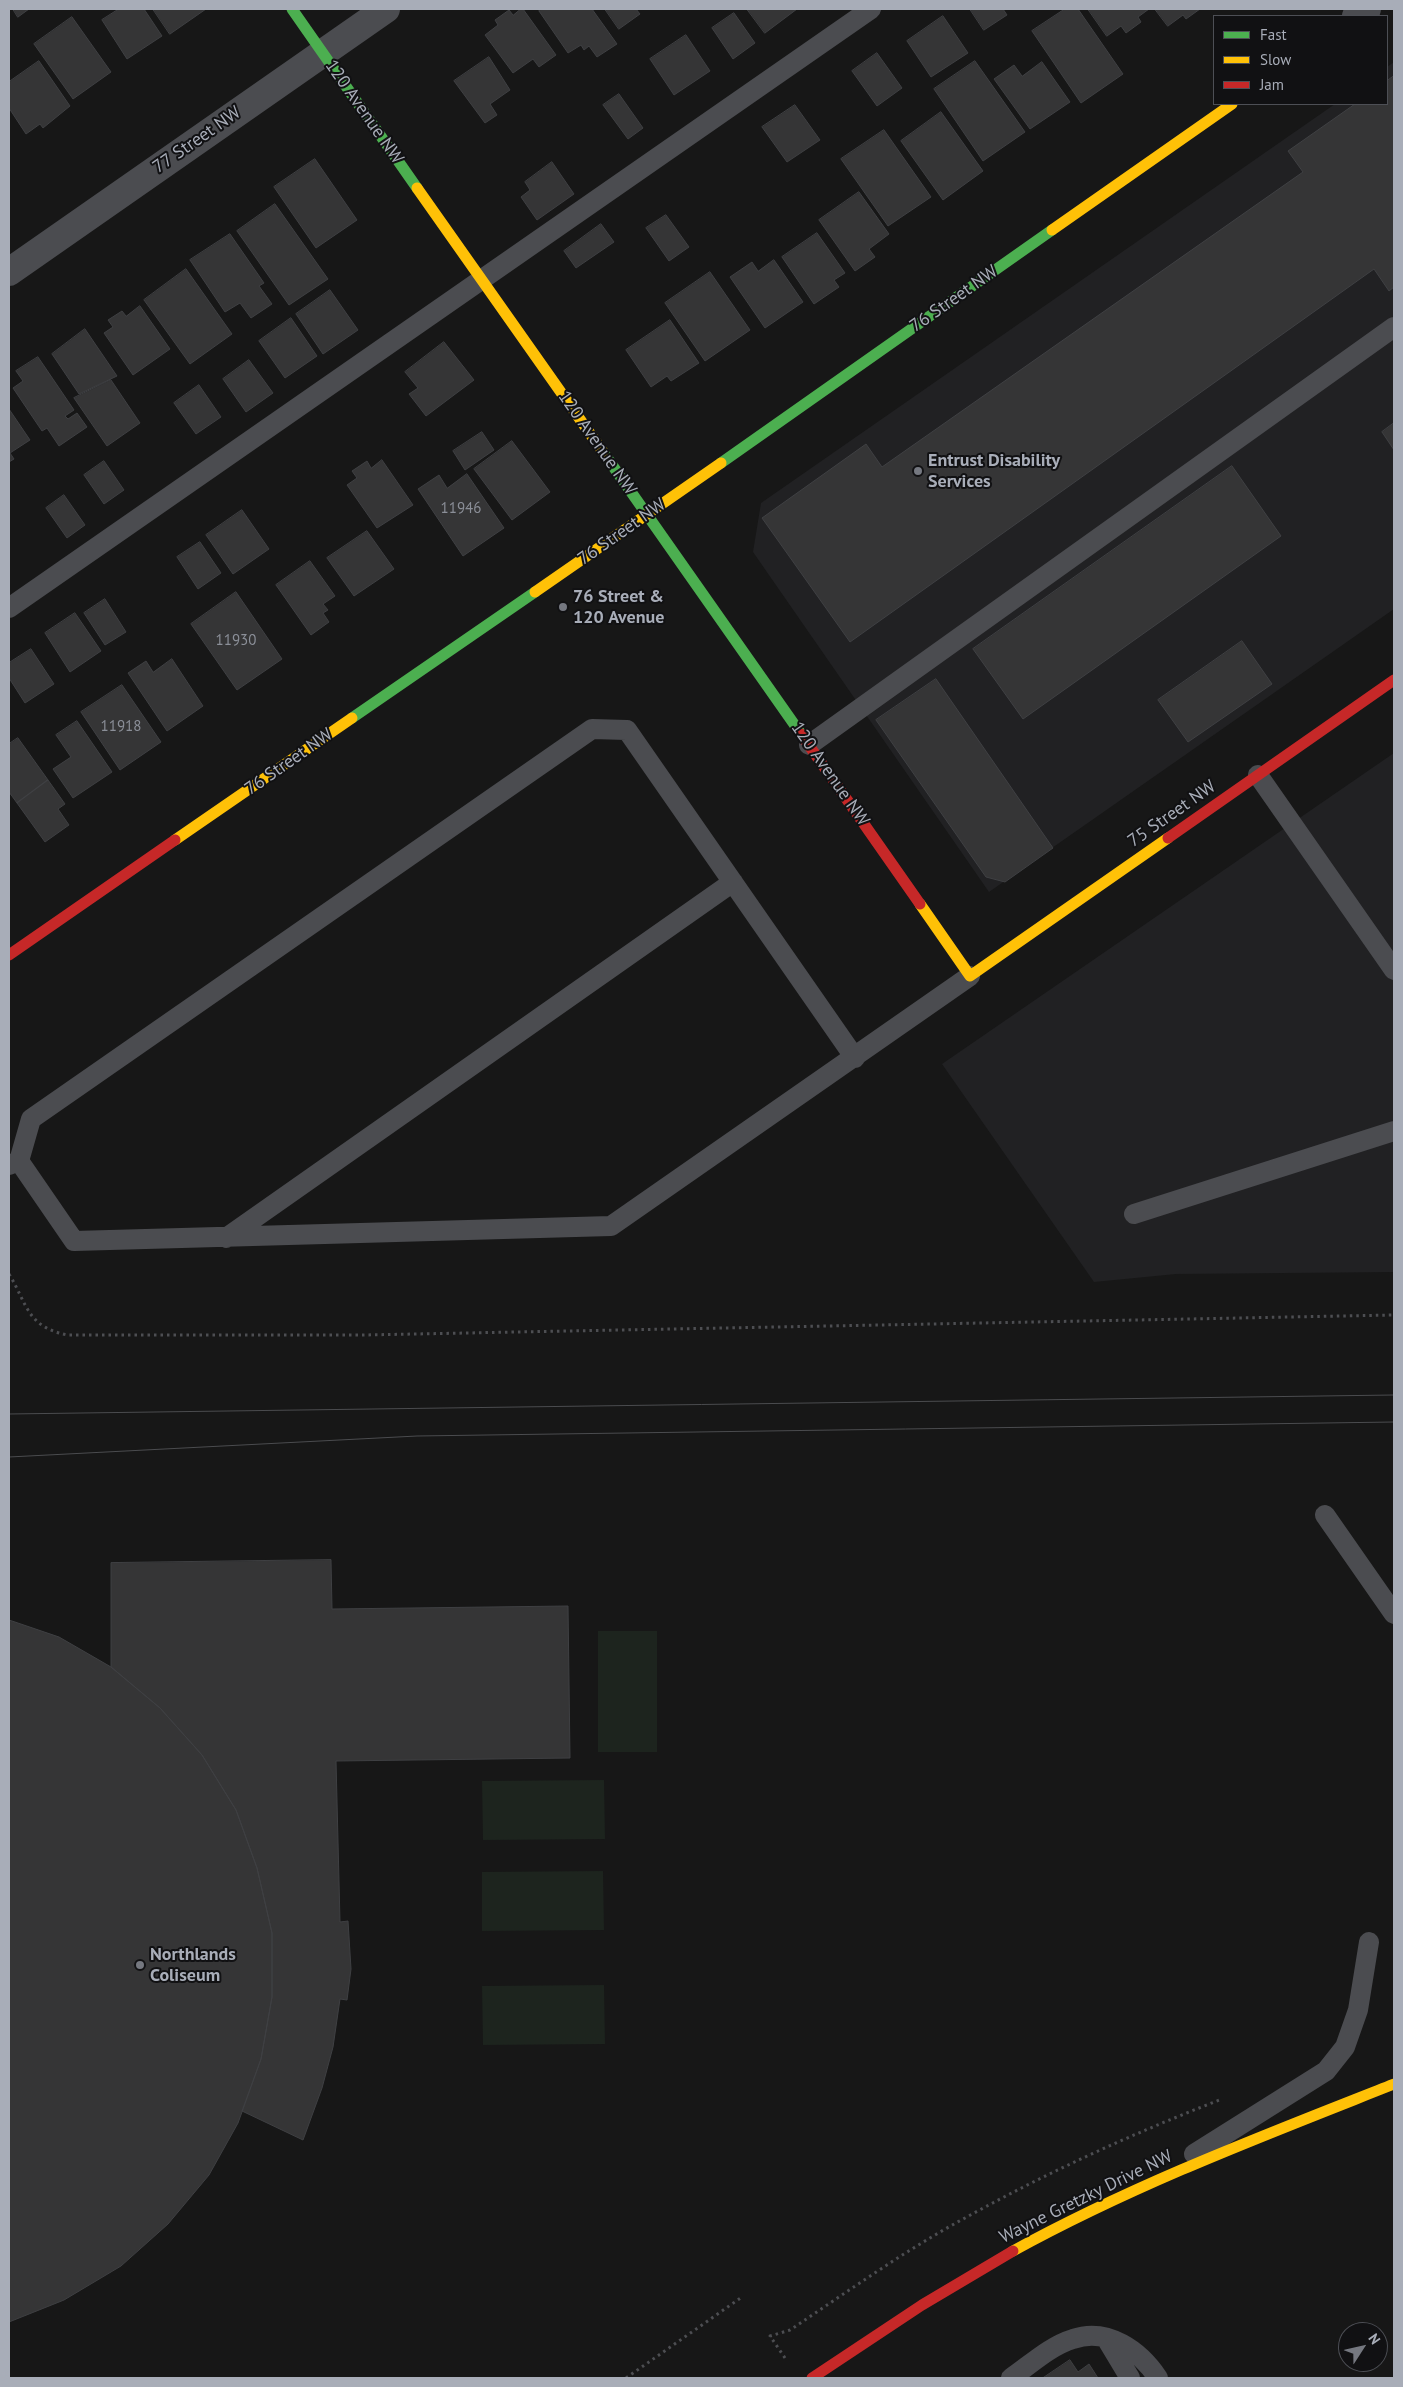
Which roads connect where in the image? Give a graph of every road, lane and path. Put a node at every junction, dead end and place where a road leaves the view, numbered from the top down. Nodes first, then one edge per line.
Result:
1 (292, 9) edge
2 (386, 9) edge
3 (871, 9) edge
4 (322, 53) junction
5 (1231, 105) edge
6 (9, 272) edge
7 (482, 280) junction
8 (1394, 326) edge
9 (648, 514) junction
10 (9, 608) edge
11 (1394, 680) edge
12 (809, 745) junction
13 (1258, 775) junction
14 (733, 882) junction
15 (9, 955) edge
16 (1394, 970) edge
17 (970, 976) junction
18 (855, 1058) junction
19 (1394, 1130) edge
20 (14, 1163) edge
21 (1134, 1214) dead end
22 (226, 1238) junction
23 (9, 1274) edge
24 (1394, 1315) edge
25 (1325, 1515) dead end
26 (1394, 1614) edge
27 (1369, 1942) dead end
28 (1394, 2084) edge
29 (1224, 2098) dead end
30 (1142, 2186) junction
31 (742, 2297) dead end
32 (770, 2336) dead end
33 (1106, 2338) junction
34 (626, 2378) edge
35 (812, 2378) edge
36 (1011, 2378) edge
37 (1130, 2378) edge
38 (1158, 2378) edge

1 - 4 street, 120 Avenue NW
2 - 4 street, 77 Street NW
3 - 7 lane
4 - 6 street, 77 Street NW
4 - 7 street, 120 Avenue NW
5 - 9 street, 76 Street NW
7 - 9 street, 120 Avenue NW
7 - 10 lane
8 - 12 lane
9 - 12 street, 120 Avenue NW
9 - 15 street, 76 Street NW
11 - 13 street, 75 Street NW
12 - 17 street, 120 Avenue NW
13 - 16 lane
13 - 17 street, 75 Street NW
14 - 18 lane
14 - 20 lane
14 - 22 lane
17 - 18 lane
18 - 22 lane
19 - 21 lane
20 - 22 lane
23 - 24 path
25 - 26 lane
27 - 30 lane
28 - 30 street, Wayne Gretzky Drive NW
29 - 32 path
30 - 35 street, Wayne Gretzky Drive NW
31 - 34 path
33 - 36 lane
33 - 37 lane
33 - 38 lane

